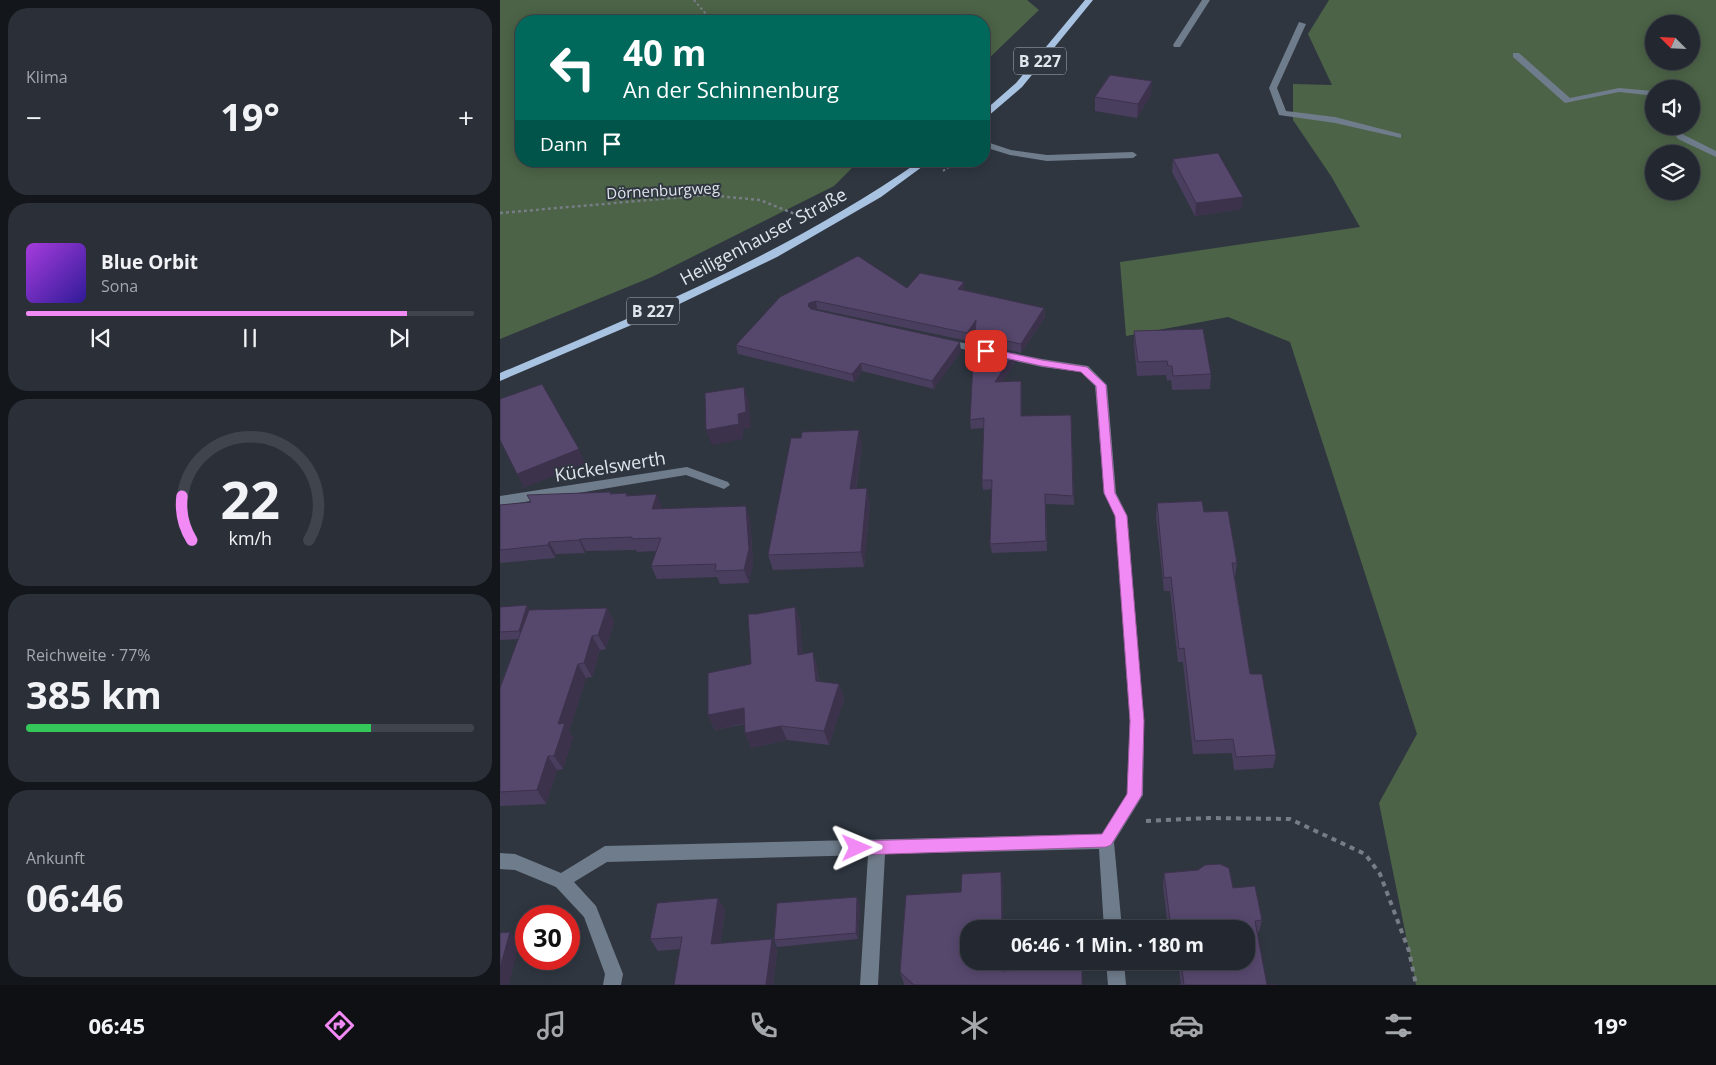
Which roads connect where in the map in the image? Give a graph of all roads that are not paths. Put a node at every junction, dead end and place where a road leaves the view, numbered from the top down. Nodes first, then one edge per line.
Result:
1 (1089, 0) edge
2 (1206, 0) edge
3 (1302, 24) dead end
4 (1178, 45) dead end
5 (1516, 55) dead end
6 (1645, 92) edge
7 (990, 110) edge
8 (1680, 135) edge
9 (1398, 136) dead end
10 (990, 146) edge
11 (1716, 154) edge
12 (1133, 155) dead end
13 (917, 167) edge
14 (929, 339) edge
15 (500, 377) edge
16 (724, 486) dead end
17 (500, 501) edge
18 (1106, 841) junction
19 (877, 847) junction
20 (500, 861) edge
21 (562, 881) junction
22 (1111, 920) edge
23 (1116, 970) edge
24 (612, 985) edge
25 (869, 985) edge
26 (1117, 985) edge

1 - 7 main road, B 227
2 - 4 street
3 - 9 street
5 - 6 street
8 - 11 street
10 - 12 street
13 - 15 main road, Heiligenhauser Straße / B 227
14 - 18 street
16 - 17 street, Kückelswerth
18 - 19 street
18 - 22 street
19 - 21 street
19 - 25 street
20 - 21 street
21 - 24 street
23 - 26 street

